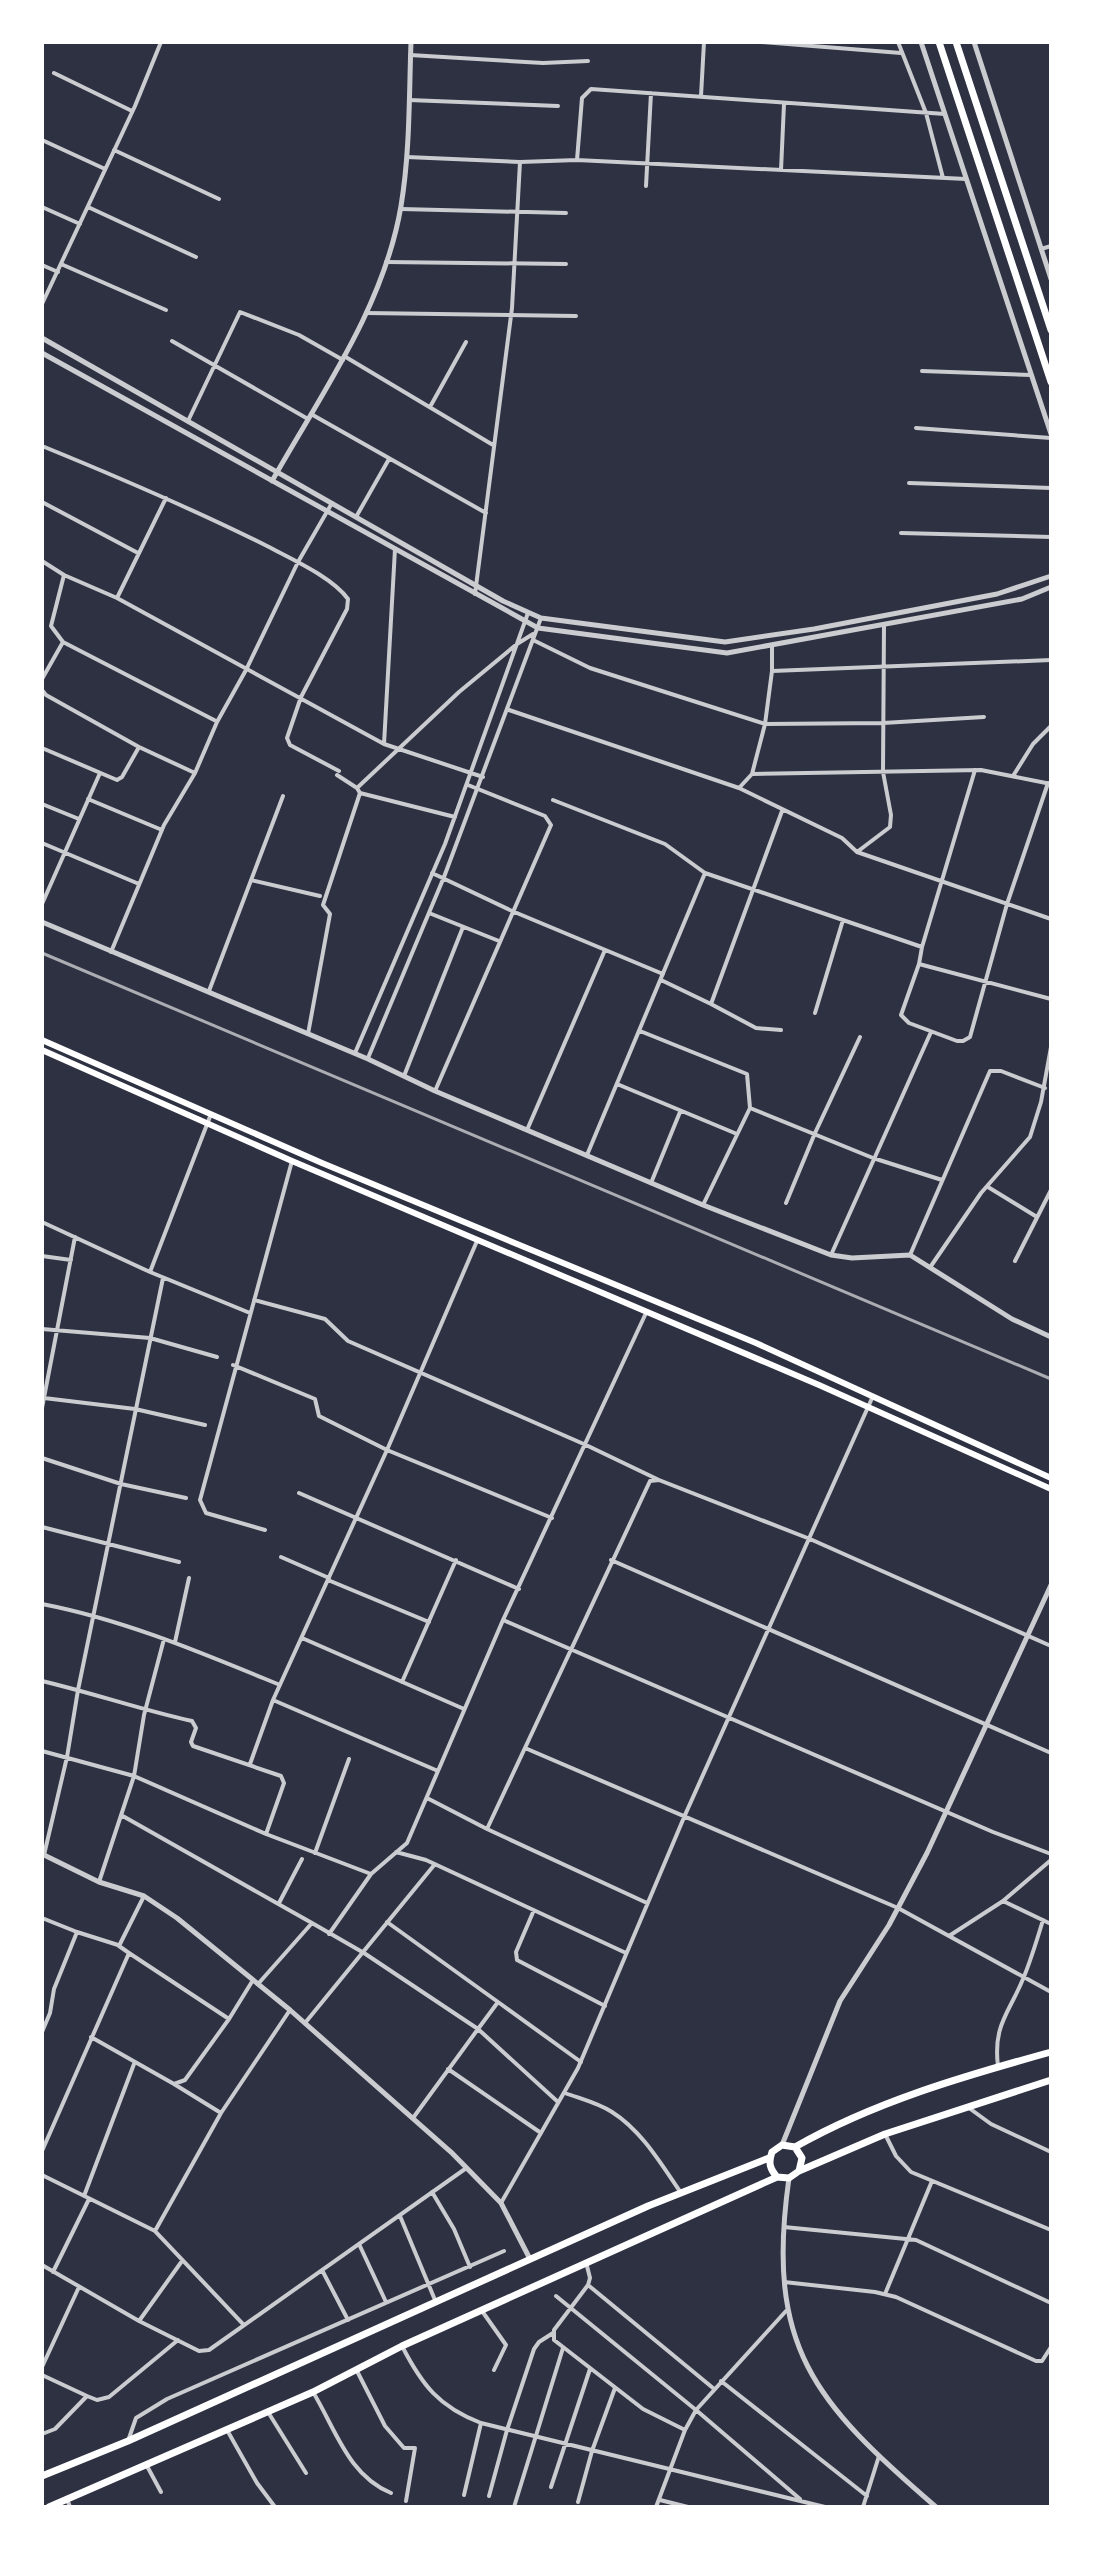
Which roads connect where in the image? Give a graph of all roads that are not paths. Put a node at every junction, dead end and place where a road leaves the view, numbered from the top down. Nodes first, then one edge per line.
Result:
1 (161, 42) edge
2 (411, 42) edge
3 (704, 42) edge
4 (761, 42) edge
5 (898, 42) edge
6 (921, 42) edge
7 (939, 42) edge
8 (956, 42) edge
9 (974, 42) edge
10 (901, 53) junction
11 (410, 55) junction
12 (588, 61) dead end
13 (54, 73) dead end
14 (651, 93) junction
15 (701, 96) junction
16 (409, 100) junction
17 (784, 104) junction
18 (558, 106) dead end
19 (132, 111) junction
20 (926, 113) junction
21 (945, 114) junction
22 (42, 140) edge
23 (114, 150) junction
24 (407, 157) junction
25 (577, 160) junction
26 (520, 162) junction
27 (647, 164) junction
28 (105, 169) junction
29 (781, 170) junction
30 (943, 178) junction
31 (966, 179) junction
32 (646, 186) dead end
33 (219, 199) dead end
34 (42, 207) edge
35 (88, 207) junction
36 (401, 209) junction
37 (516, 212) junction
38 (566, 213) dead end
39 (80, 224) junction
40 (1051, 246) edge
41 (1041, 249) junction
42 (196, 257) dead end
43 (386, 262) junction
44 (61, 264) junction
45 (514, 264) junction
46 (566, 264) dead end
47 (42, 265) edge
48 (58, 272) junction
49 (1051, 279) edge
50 (42, 304) edge
51 (166, 310) dead end
52 (366, 313) junction
53 (511, 314) junction
54 (576, 316) dead end
55 (1051, 330) edge
56 (42, 338) edge
57 (172, 341) dead end
58 (466, 342) dead end
59 (42, 353) edge
60 (344, 358) junction
61 (213, 365) junction
62 (922, 371) dead end
63 (1031, 375) junction
64 (1051, 382) edge
65 (430, 407) junction
66 (309, 417) junction
67 (188, 421) junction
68 (916, 428) dead end
69 (1051, 436) edge
70 (42, 446) edge
71 (494, 446) junction
72 (389, 459) junction
73 (277, 472) junction
74 (272, 481) junction
75 (909, 483) dead end
76 (1051, 488) edge
77 (166, 498) junction
78 (42, 502) edge
79 (332, 503) junction
80 (327, 512) junction
81 (486, 513) junction
82 (356, 517) junction
83 (901, 533) dead end
84 (1051, 537) edge
85 (395, 549) junction
86 (138, 553) junction
87 (42, 561) edge
88 (298, 562) junction
89 (64, 575) junction
90 (1051, 576) edge
91 (476, 585) junction
92 (1051, 587) edge
93 (475, 594) junction
94 (117, 598) junction
95 (528, 612) junction
96 (541, 618) junction
97 (525, 621) junction
98 (884, 625) junction
99 (537, 631) junction
100 (533, 640) junction
101 (63, 642) junction
102 (517, 644) junction
103 (772, 645) junction
104 (1051, 660) edge
105 (883, 666) junction
106 (246, 670) junction
107 (772, 671) junction
108 (42, 679) edge
109 (42, 690) edge
110 (301, 697) junction
111 (509, 710) junction
112 (984, 717) dead end
113 (217, 722) junction
114 (883, 723) junction
115 (765, 724) junction
116 (1051, 726) edge
117 (384, 744) junction
118 (139, 747) junction
119 (42, 748) edge
120 (398, 749) junction
121 (975, 770) junction
122 (883, 772) junction
123 (100, 773) junction
124 (195, 773) junction
125 (472, 773) junction
126 (752, 774) junction
127 (1013, 776) junction
128 (483, 777) junction
129 (1049, 784) edge
130 (468, 785) junction
131 (739, 788) junction
132 (478, 789) junction
133 (358, 790) junction
134 (283, 796) dead end
135 (88, 799) junction
136 (553, 800) dead end
137 (42, 804) edge
138 (782, 810) junction
139 (455, 818) junction
140 (79, 819) junction
141 (162, 830) junction
142 (42, 843) edge
143 (64, 851) junction
144 (857, 852) junction
145 (432, 873) junction
146 (705, 873) junction
147 (444, 877) junction
148 (251, 880) junction
149 (942, 881) junction
150 (140, 884) junction
151 (752, 889) junction
152 (320, 896) dead end
153 (42, 904) edge
154 (1007, 904) junction
155 (512, 911) junction
156 (429, 913) junction
157 (1051, 919) edge
158 (843, 920) junction
159 (42, 922) edge
160 (463, 927) junction
161 (499, 941) junction
162 (922, 947) junction
163 (605, 950) junction
164 (111, 952) junction
165 (919, 964) junction
166 (662, 977) junction
167 (987, 981) junction
168 (208, 994) junction
169 (1051, 999) edge
170 (711, 1004) junction
171 (815, 1013) dead end
172 (781, 1030) dead end
173 (640, 1031) junction
174 (931, 1032) junction
175 (308, 1034) junction
176 (860, 1037) dead end
177 (42, 1040) edge
178 (1051, 1047) edge
179 (42, 1050) edge
180 (355, 1053) junction
181 (368, 1059) junction
182 (404, 1076) junction
183 (617, 1084) junction
184 (1045, 1088) junction
185 (435, 1091) junction
186 (750, 1108) junction
187 (680, 1112) junction
188 (211, 1114) junction
189 (207, 1124) junction
190 (527, 1130) junction
191 (815, 1133) junction
192 (737, 1134) junction
193 (587, 1155) junction
194 (873, 1158) junction
195 (292, 1161) junction
196 (942, 1180) junction
197 (651, 1183) junction
198 (987, 1186) junction
199 (1051, 1190) edge
200 (786, 1203) dead end
201 (703, 1205) junction
202 (1037, 1217) junction
203 (42, 1222) edge
204 (75, 1237) junction
205 (478, 1239) junction
206 (831, 1255) junction
207 (910, 1255) junction
208 (42, 1256) edge
209 (71, 1260) junction
210 (1015, 1261) dead end
211 (931, 1266) junction
212 (150, 1272) junction
213 (163, 1278) junction
214 (254, 1300) junction
215 (250, 1313) junction
216 (646, 1313) junction
217 (42, 1329) edge
218 (57, 1332) junction
219 (1051, 1337) edge
220 (150, 1338) junction
221 (217, 1357) dead end
222 (234, 1367) junction
223 (420, 1373) junction
224 (873, 1396) junction
225 (43, 1397) edge
226 (868, 1406) junction
227 (42, 1408) edge
228 (135, 1409) junction
229 (205, 1425) dead end
230 (586, 1445) junction
231 (387, 1450) junction
232 (42, 1458) edge
233 (1051, 1478) edge
234 (659, 1480) junction
235 (121, 1484) junction
236 (1051, 1489) edge
237 (299, 1493) dead end
238 (186, 1498) dead end
239 (552, 1518) junction
240 (356, 1519) junction
241 (42, 1527) edge
242 (265, 1530) dead end
243 (810, 1539) junction
244 (108, 1545) junction
245 (281, 1557) dead end
246 (456, 1560) junction
247 (611, 1560) junction
248 (179, 1562) dead end
249 (189, 1578) dead end
250 (328, 1579) junction
251 (1051, 1585) edge
252 (519, 1589) junction
253 (42, 1604) edge
254 (94, 1614) junction
255 (503, 1620) junction
256 (429, 1622) junction
257 (768, 1630) junction
258 (1027, 1636) junction
259 (302, 1638) junction
260 (164, 1639) junction
261 (175, 1642) junction
262 (1051, 1646) edge
263 (570, 1647) junction
264 (42, 1681) edge
265 (402, 1682) junction
266 (280, 1685) junction
267 (78, 1690) junction
268 (273, 1700) junction
269 (465, 1709) junction
270 (145, 1711) junction
271 (729, 1718) junction
272 (988, 1724) junction
273 (525, 1748) junction
274 (42, 1751) edge
275 (1051, 1753) edge
276 (67, 1757) junction
277 (349, 1759) dead end
278 (250, 1764) junction
279 (438, 1771) junction
280 (134, 1776) junction
281 (427, 1798) junction
282 (947, 1812) junction
283 (121, 1815) junction
284 (685, 1815) junction
285 (487, 1829) junction
286 (266, 1834) junction
287 (396, 1852) junction
288 (315, 1853) junction
289 (43, 1854) edge
290 (1051, 1857) edge
291 (302, 1859) dead end
292 (435, 1864) junction
293 (371, 1874) junction
294 (99, 1882) junction
295 (144, 1896) junction
296 (1003, 1901) junction
297 (279, 1903) junction
298 (647, 1903) junction
299 (898, 1908) junction
300 (534, 1910) junction
301 (42, 1918) edge
302 (1043, 1920) junction
303 (387, 1922) junction
304 (312, 1923) junction
305 (1051, 1924) edge
306 (77, 1932) junction
307 (329, 1934) junction
308 (949, 1936) junction
309 (119, 1946) junction
310 (129, 1953) junction
311 (364, 1953) junction
312 (626, 1953) junction
313 (1023, 1979) junction
314 (256, 1982) junction
315 (1051, 1992) edge
316 (498, 2002) junction
317 (606, 2006) junction
318 (290, 2010) junction
319 (229, 2019) junction
320 (305, 2023) junction
321 (478, 2029) junction
322 (42, 2032) edge
323 (91, 2037) junction
324 (1051, 2052) edge
325 (581, 2062) junction
326 (135, 2063) junction
327 (998, 2067) junction
328 (448, 2069) junction
329 (1051, 2080) edge
330 (174, 2084) junction
331 (564, 2092) junction
332 (558, 2102) junction
333 (968, 2106) junction
334 (221, 2113) junction
335 (413, 2118) junction
336 (541, 2133) junction
337 (885, 2134) junction
338 (782, 2145) junction
339 (795, 2147) junction
340 (42, 2151) edge
341 (1051, 2152) edge
342 (769, 2158) junction
343 (465, 2169) junction
344 (799, 2171) junction
345 (42, 2175) edge
346 (777, 2177) junction
347 (789, 2178) junction
348 (932, 2181) junction
349 (432, 2192) junction
350 (681, 2193) junction
351 (87, 2197) junction
352 (501, 2203) junction
353 (399, 2215) junction
354 (783, 2227) junction
355 (1051, 2230) edge
356 (155, 2231) junction
357 (908, 2239) junction
358 (359, 2244) junction
359 (504, 2251) dead end
360 (530, 2259) junction
361 (182, 2260) junction
362 (586, 2262) junction
363 (42, 2265) edge
364 (470, 2267) junction
365 (322, 2270) junction
366 (53, 2272) junction
367 (784, 2282) junction
368 (588, 2285) junction
369 (429, 2286) junction
370 (79, 2287) junction
371 (885, 2294) junction
372 (556, 2296) dead end
373 (386, 2302) junction
374 (435, 2303) junction
375 (1051, 2303) edge
376 (571, 2309) junction
377 (481, 2310) junction
378 (786, 2311) junction
379 (348, 2320) junction
380 (139, 2321) junction
381 (244, 2325) junction
382 (553, 2333) junction
383 (178, 2340) junction
384 (402, 2346) junction
385 (1051, 2347) edge
386 (563, 2348) junction
387 (42, 2367) edge
388 (590, 2369) junction
389 (494, 2370) dead end
390 (357, 2371) junction
391 (42, 2375) edge
392 (721, 2381) junction
393 (615, 2388) junction
394 (713, 2388) junction
395 (313, 2392) junction
396 (87, 2396) junction
397 (696, 2410) junction
398 (268, 2412) junction
399 (481, 2423) junction
400 (227, 2430) junction
401 (507, 2430) junction
402 (685, 2430) junction
403 (42, 2434) edge
404 (534, 2436) junction
405 (128, 2441) junction
406 (563, 2444) junction
407 (592, 2451) junction
408 (879, 2456) junction
409 (147, 2466) junction
410 (671, 2470) junction
411 (306, 2473) dead end
412 (42, 2476) edge
413 (551, 2487) dead end
414 (161, 2492) dead end
415 (391, 2493) dead end
416 (464, 2495) dead end
417 (489, 2496) dead end
418 (867, 2496) junction
419 (660, 2500) junction
420 (801, 2500) junction
421 (406, 2501) dead end
422 (578, 2502) dead end
423 (69, 2503) edge
424 (49, 2507) edge
425 (275, 2507) edge
426 (514, 2507) edge
427 (656, 2507) edge
428 (688, 2507) edge
429 (825, 2507) edge
430 (863, 2507) edge
431 (935, 2507) edge

1 - 19 street
2 - 11 street
3 - 15 street
4 - 10 street
5 - 10 street
6 - 21 street
7 - 64 highway
8 - 55 highway
9 - 41 street
10 - 20 street
11 - 12 street
11 - 16 street
13 - 19 street
14 - 15 street
14 - 25 street
14 - 27 street
15 - 17 street
16 - 18 street
16 - 24 street
17 - 20 street
17 - 29 street
19 - 23 street
20 - 21 street
20 - 30 street
21 - 31 street
22 - 28 street
23 - 28 street
23 - 33 street
24 - 26 street
24 - 36 street
25 - 26 street
25 - 27 street
26 - 37 street
27 - 29 street
27 - 32 street
28 - 35 street
29 - 30 street
30 - 31 street
31 - 63 street
34 - 39 street
35 - 39 street
35 - 42 street
36 - 37 street
36 - 43 street
37 - 38 street
37 - 45 street
39 - 44 street
40 - 41 street
41 - 49 street
43 - 45 street
43 - 52 street
44 - 48 street
44 - 51 street
45 - 46 street
45 - 53 street
47 - 48 street
48 - 50 street
52 - 53 street
52 - 60 street
53 - 54 street
53 - 71 street
56 - 67 street
57 - 61 street
58 - 65 street
59 - 74 street
60 - 61 street
60 - 65 street
60 - 66 street
61 - 66 street
61 - 67 street
62 - 63 street
63 - 69 street
65 - 71 street
66 - 72 street
66 - 73 street
67 - 73 street
68 - 69 street
70 - 77 street
71 - 81 street
72 - 81 street
72 - 82 street
73 - 74 street
73 - 79 street
74 - 80 street
75 - 76 street
77 - 86 street
77 - 88 street
78 - 86 street
79 - 80 street
79 - 82 street
80 - 85 street
80 - 88 street
81 - 91 street
82 - 91 street
83 - 84 street
85 - 93 street
85 - 117 street
86 - 94 street
87 - 89 street
88 - 106 street
88 - 110 street
89 - 94 street
89 - 101 street
90 - 96 street
91 - 93 street
91 - 95 street
92 - 98 street
93 - 97 street
94 - 106 street
95 - 96 street
95 - 97 street
96 - 99 street
97 - 99 street
97 - 102 street
98 - 103 street
98 - 105 street
99 - 100 street
99 - 102 street
99 - 103 street
100 - 111 street
100 - 115 street
101 - 108 street
101 - 113 street
102 - 120 street
102 - 125 street
103 - 107 street
104 - 105 street
105 - 107 street
105 - 114 street
106 - 110 street
106 - 113 street
107 - 115 street
109 - 118 street
110 - 117 street
110 - 133 street
111 - 128 street
111 - 131 street
112 - 114 street
113 - 124 street
114 - 115 street
114 - 122 street
115 - 126 street
116 - 127 street
117 - 120 street
118 - 123 street
118 - 124 street
119 - 123 street
120 - 125 street
120 - 133 street
121 - 122 street
121 - 127 street
121 - 149 street
122 - 126 street
122 - 144 street
123 - 135 street
124 - 141 street
125 - 128 street
125 - 130 street
126 - 131 street
127 - 129 street
128 - 132 street
129 - 154 street
130 - 132 street
130 - 139 street
131 - 138 street
132 - 147 street
132 - 155 street
133 - 139 street
133 - 175 street
134 - 148 street
135 - 140 street
135 - 141 street
136 - 146 street
137 - 140 street
138 - 144 street
138 - 151 street
139 - 145 street
140 - 143 street
141 - 150 street
142 - 143 street
143 - 150 street
143 - 153 street
144 - 149 street
145 - 147 street
145 - 180 street
146 - 151 street
146 - 166 street
147 - 155 street
147 - 156 street
148 - 152 street
148 - 168 street
149 - 154 street
149 - 162 street
150 - 164 street
151 - 158 street
151 - 170 street
154 - 157 street
154 - 167 street
155 - 161 street
155 - 163 street
156 - 160 street
156 - 181 street
158 - 162 street
158 - 171 street
159 - 164 street
160 - 161 street
160 - 182 street
161 - 185 street
162 - 165 street
163 - 166 street
163 - 190 street
164 - 168 street
165 - 167 street
165 - 174 street
166 - 170 street
166 - 173 street
167 - 169 street
167 - 174 street
168 - 175 street
170 - 172 street
173 - 183 street
173 - 186 street
174 - 194 street
175 - 180 street
176 - 191 street
177 - 188 main road
178 - 184 street
179 - 189 main road
180 - 181 street
181 - 182 street
182 - 185 street
183 - 187 street
183 - 193 street
184 - 196 street
184 - 198 street
185 - 190 street
186 - 191 street
186 - 192 street
187 - 192 street
187 - 197 street
188 - 189 street
188 - 224 main road
189 - 195 main road
189 - 212 street
190 - 193 street
191 - 194 street
191 - 200 street
192 - 201 street
193 - 197 street
194 - 196 street
194 - 206 street
195 - 205 main road
195 - 214 street
196 - 207 street
197 - 201 street
198 - 202 street
198 - 211 street
199 - 202 street
201 - 206 street
202 - 210 street
203 - 204 street
204 - 209 street
204 - 212 street
205 - 216 main road
205 - 223 street
206 - 207 street
207 - 211 street
208 - 209 street
209 - 218 street
211 - 219 street
212 - 213 street
213 - 215 street
213 - 220 street
214 - 215 street
214 - 223 street
215 - 222 street
216 - 226 main road
216 - 230 street
217 - 218 street
218 - 220 street
218 - 225 street
220 - 221 street
220 - 228 street
222 - 231 street
222 - 242 street
223 - 230 street
223 - 231 street
224 - 226 street
224 - 233 main road
225 - 227 street
225 - 228 street
226 - 236 main road
226 - 243 street
228 - 229 street
228 - 235 street
230 - 234 street
230 - 239 street
231 - 239 street
231 - 240 street
232 - 235 street
234 - 243 street
234 - 247 street
235 - 238 street
235 - 244 street
237 - 240 street
239 - 252 street
240 - 246 street
240 - 250 street
241 - 244 street
243 - 257 street
243 - 258 street
244 - 248 street
244 - 254 street
245 - 250 street
246 - 252 street
246 - 256 street
247 - 257 street
247 - 263 street
249 - 261 street
250 - 256 street
250 - 259 street
251 - 258 street
252 - 255 street
253 - 254 street
254 - 260 street
254 - 267 street
255 - 263 street
255 - 269 street
256 - 265 street
257 - 271 street
257 - 272 street
258 - 262 street
258 - 272 street
259 - 265 street
259 - 266 street
260 - 261 street
260 - 270 street
261 - 266 street
263 - 271 street
263 - 273 street
264 - 267 street
265 - 269 street
266 - 268 street
267 - 270 street
267 - 276 street
268 - 278 street
268 - 279 street
269 - 279 street
270 - 278 street
270 - 280 street
271 - 282 street
271 - 284 street
272 - 275 street
272 - 282 street
273 - 284 street
273 - 285 street
274 - 276 street
276 - 280 street
276 - 289 street
277 - 288 street
278 - 286 street
279 - 281 street
280 - 283 street
280 - 286 street
281 - 285 street
281 - 287 street
282 - 290 street
282 - 299 street
283 - 294 street
283 - 297 street
284 - 298 street
284 - 299 street
285 - 298 street
286 - 288 street
287 - 292 street
287 - 293 street
288 - 293 street
289 - 294 street
290 - 296 street
291 - 297 street
292 - 300 street
292 - 303 street
293 - 307 street
294 - 295 street
295 - 309 street
295 - 314 street
296 - 302 street
296 - 308 street
297 - 304 street
298 - 312 street
299 - 308 street
299 - 338 street
300 - 312 street
300 - 317 street
301 - 306 street
302 - 305 street
302 - 313 street
303 - 311 street
303 - 316 street
304 - 307 street
304 - 314 street
306 - 309 street
306 - 322 street
307 - 311 street
308 - 313 street
309 - 310 street
310 - 319 street
310 - 323 street
311 - 320 street
311 - 321 street
312 - 317 street
313 - 315 street
313 - 327 street
314 - 318 street
314 - 319 street
316 - 321 street
316 - 325 street
317 - 325 street
318 - 320 street
318 - 334 street
319 - 330 street
320 - 335 street
321 - 328 street
321 - 332 street
323 - 326 street
323 - 340 street
324 - 327 highway
325 - 331 street
326 - 330 street
326 - 351 street
327 - 339 highway
328 - 335 street
328 - 336 street
329 - 333 highway
330 - 334 street
331 - 332 street
331 - 350 street
332 - 336 street
333 - 337 highway
333 - 341 street
334 - 356 street
335 - 343 street
336 - 352 street
337 - 344 highway
337 - 348 street
338 - 339 highway
338 - 342 highway
339 - 344 highway
342 - 346 highway
342 - 350 highway
343 - 349 street
343 - 352 street
344 - 347 highway
345 - 351 street
346 - 347 highway
346 - 362 highway
347 - 354 street
348 - 355 street
348 - 357 street
349 - 353 street
349 - 364 street
350 - 360 highway
351 - 356 street
351 - 366 street
352 - 360 street
353 - 358 street
353 - 369 street
354 - 357 street
354 - 367 street
356 - 361 street
357 - 371 street
357 - 375 street
358 - 365 street
358 - 373 street
359 - 364 street
360 - 374 highway
361 - 380 street
361 - 381 street
362 - 368 street
362 - 377 highway
363 - 366 street
364 - 369 street
365 - 379 street
365 - 381 street
366 - 370 street
367 - 371 street
367 - 378 street
368 - 376 street
368 - 394 street
369 - 373 street
369 - 374 street
370 - 380 street
370 - 387 street
371 - 385 street
372 - 376 street
373 - 379 street
374 - 405 highway
376 - 382 street
376 - 397 street
377 - 384 highway
377 - 389 street
378 - 392 street
378 - 408 street
379 - 405 street
380 - 383 street
381 - 383 street
382 - 386 street
382 - 401 street
383 - 396 street
384 - 390 highway
384 - 399 street
386 - 388 street
386 - 404 street
388 - 393 street
388 - 406 street
390 - 395 highway
390 - 421 street
391 - 396 street
392 - 394 street
392 - 418 street
393 - 402 street
393 - 407 street
394 - 397 street
395 - 398 highway
395 - 415 street
396 - 403 street
397 - 402 street
397 - 420 street
398 - 400 highway
398 - 411 street
399 - 401 street
399 - 416 street
400 - 409 highway
400 - 425 street
401 - 404 street
401 - 417 street
402 - 410 street
404 - 406 street
404 - 426 street
405 - 412 highway
406 - 407 street
406 - 413 street
407 - 410 street
407 - 422 street
408 - 418 street
408 - 431 street
409 - 414 street
409 - 423 highway
410 - 419 street
410 - 420 street
418 - 430 street
419 - 427 street
419 - 428 street
420 - 429 street
423 - 424 highway

